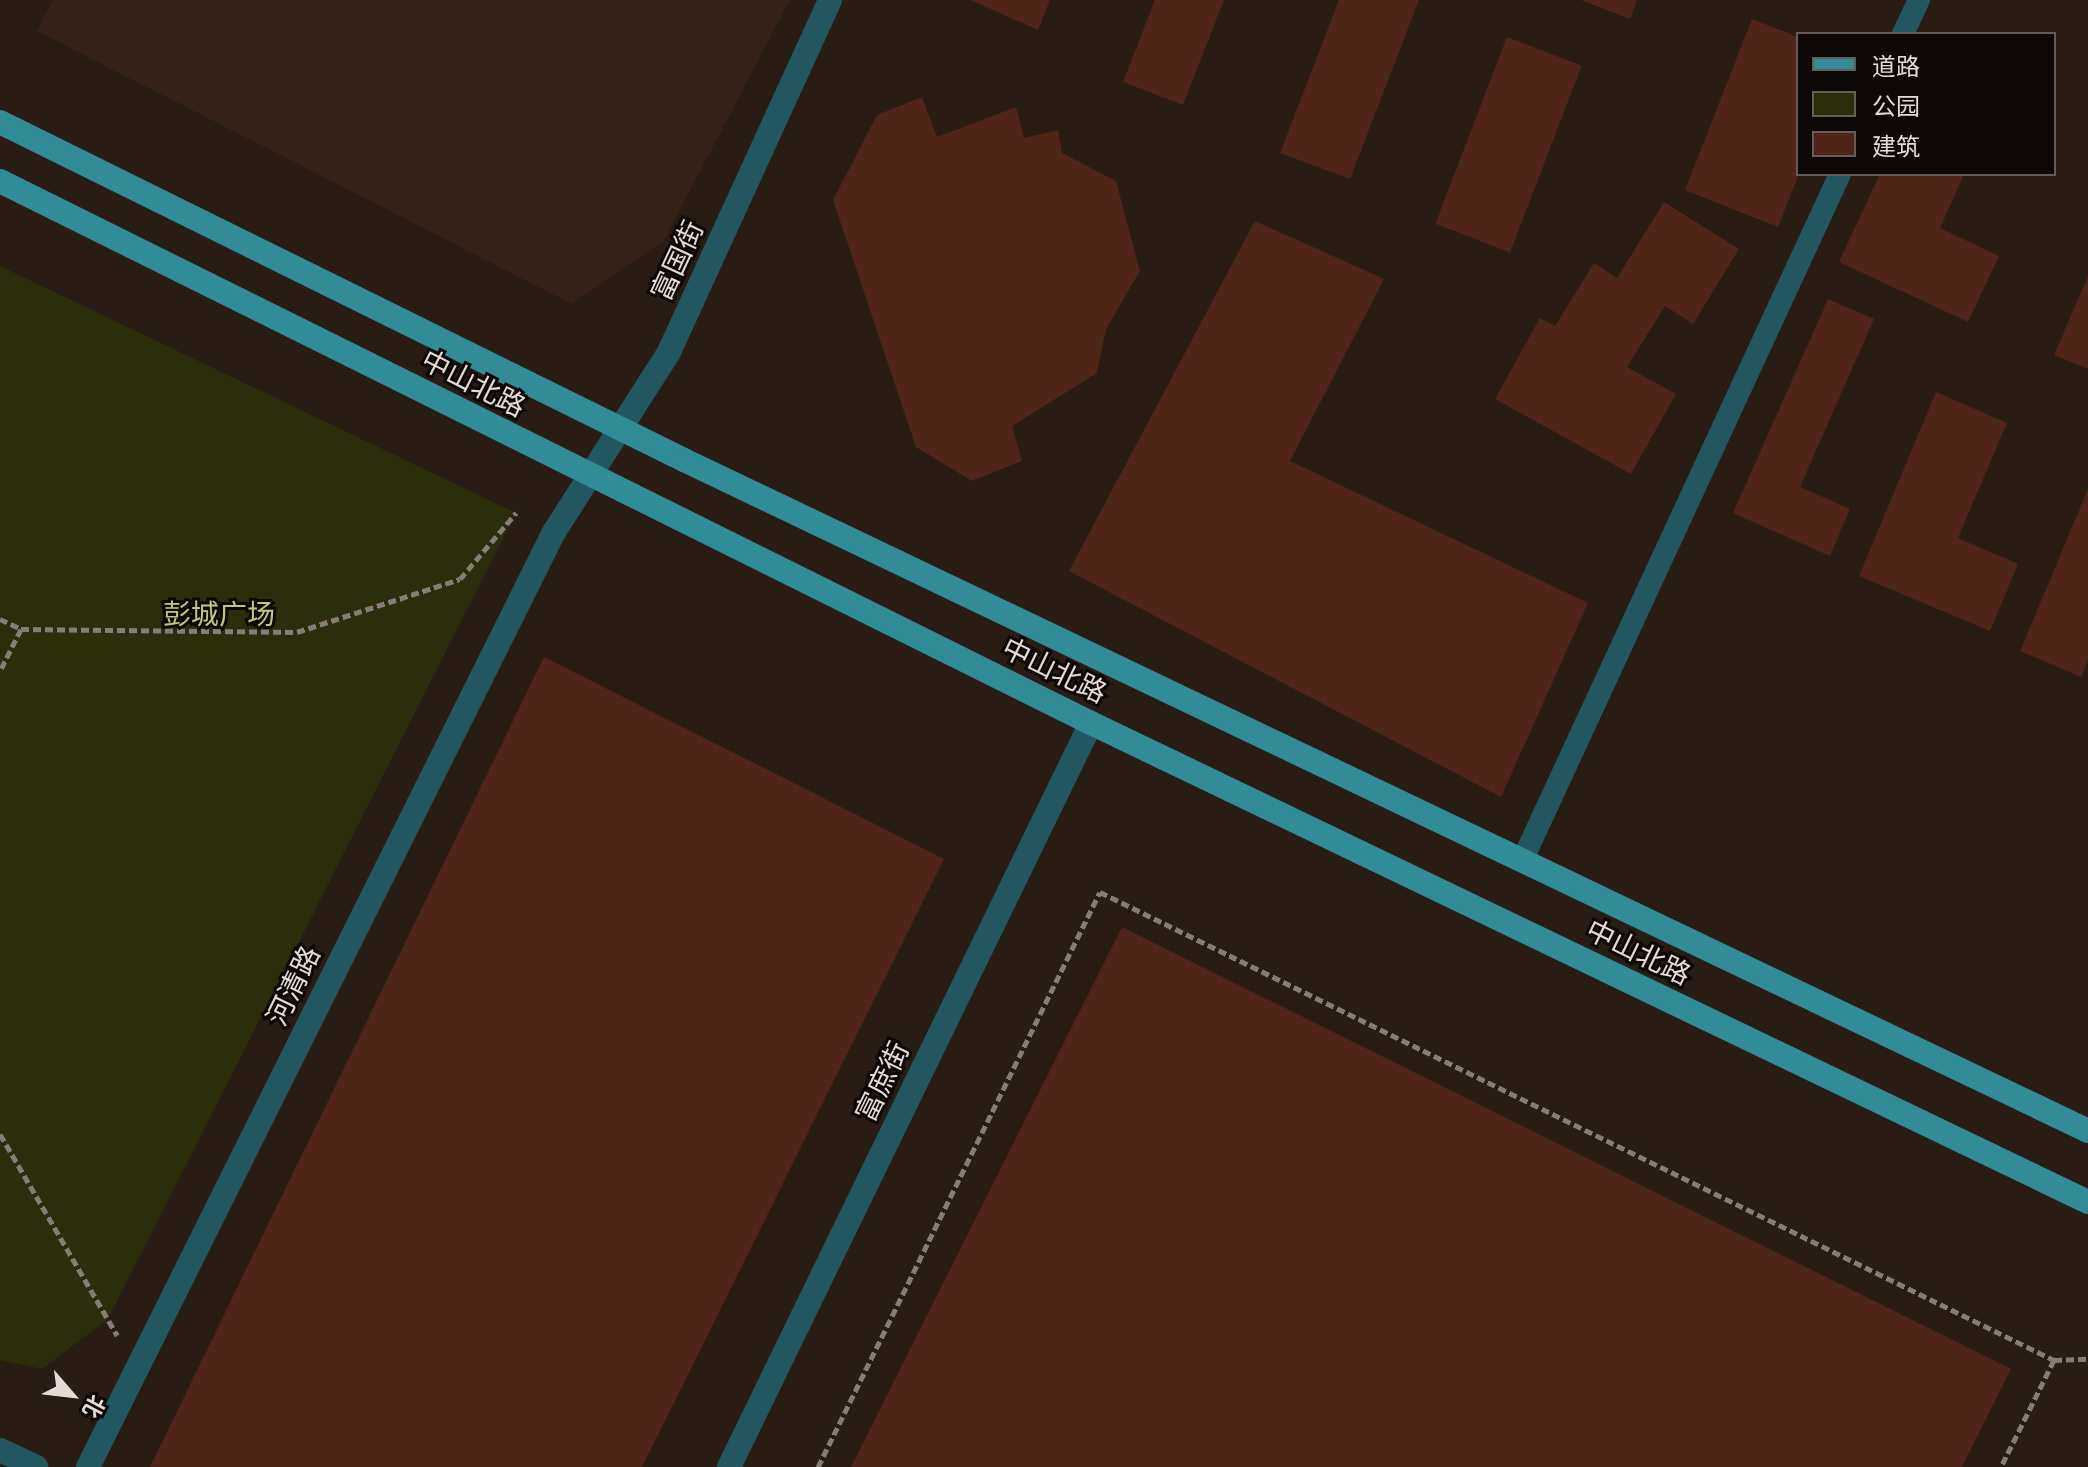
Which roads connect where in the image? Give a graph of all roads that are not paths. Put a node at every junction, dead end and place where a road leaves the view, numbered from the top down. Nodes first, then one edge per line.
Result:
1 (830, 0) edge
2 (1919, 0) edge
3 (1904, 32) edge
4 (0, 122) edge
5 (1839, 176) edge
6 (0, 181) edge
7 (624, 430) junction
8 (593, 477) junction
9 (554, 532) joint
10 (1091, 723) junction
11 (1522, 861) junction
12 (2088, 1131) edge
13 (2088, 1202) edge
14 (0, 1450) edge
15 (36, 1467) edge
16 (88, 1467) edge
17 (729, 1467) edge

1 - 7 street, 富国街
2 - 3 lane
4 - 7 main road, 中山北路
5 - 11 lane
6 - 8 main road, 中山北路
7 - 8 street, 富国街
7 - 11 main road, 中山北路
8 - 9 street, 富国街
8 - 10 main road, 中山北路
9 - 16 street, 河清路
10 - 13 main road, 中山北路
10 - 17 street, 富庶街
11 - 12 main road, 中山北路
14 - 15 street

